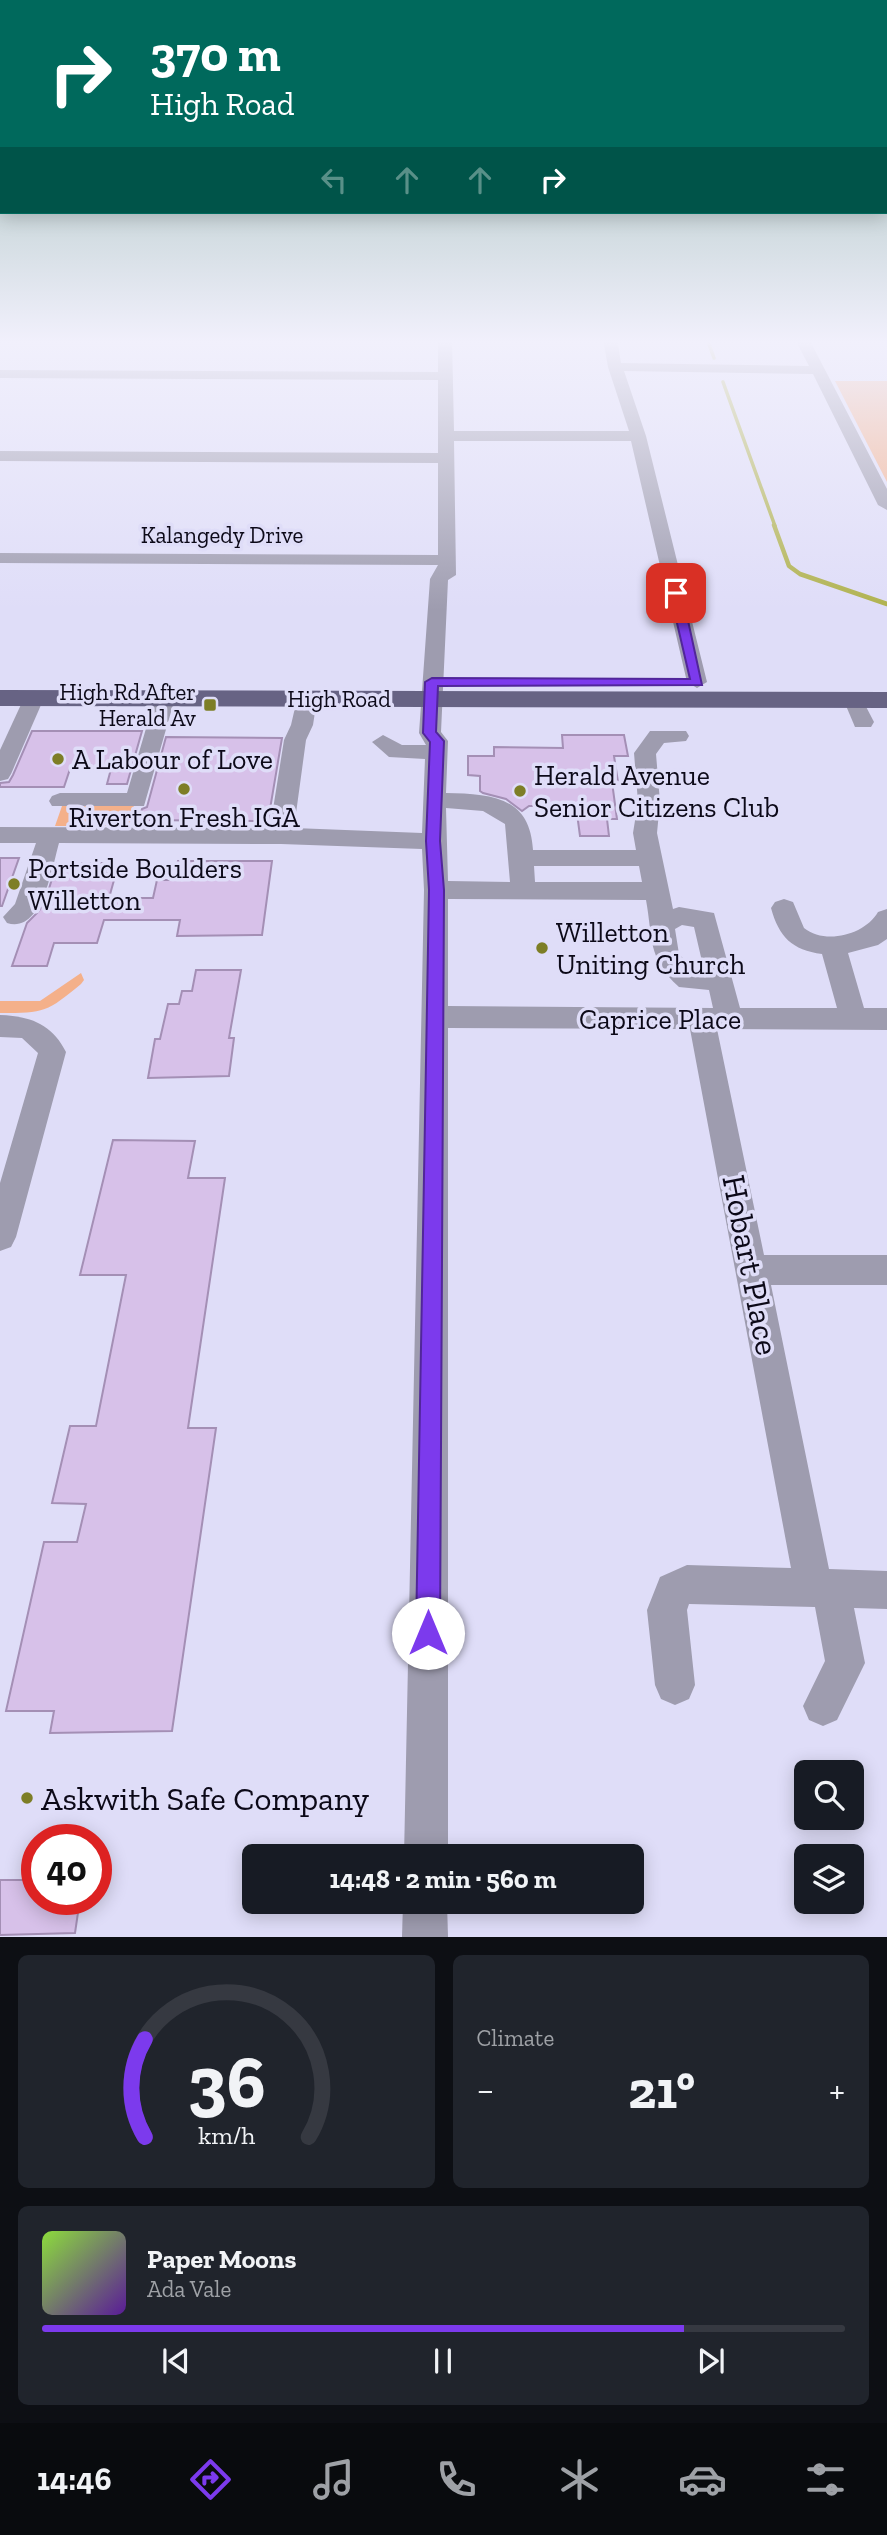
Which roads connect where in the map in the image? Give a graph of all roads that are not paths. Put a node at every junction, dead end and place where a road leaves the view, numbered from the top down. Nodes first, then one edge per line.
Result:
1 (446, 429) edge
2 (636, 429) edge
3 (848, 429) edge
4 (446, 436) junction
5 (638, 436) junction
6 (0, 456) edge
7 (445, 458) junction
8 (887, 505) edge
9 (0, 558) edge
10 (445, 564) junction
11 (0, 681) edge
12 (697, 682) junction
13 (887, 683) edge
14 (440, 690) junction
15 (0, 698) edge
16 (34, 698) junction
17 (174, 698) junction
18 (307, 699) junction
19 (887, 701) edge
20 (175, 725) dead end
21 (678, 736) dead end
22 (383, 742) dead end
23 (437, 747) junction
24 (0, 774) edge
25 (61, 801) dead end
26 (434, 801) junction
27 (16, 832) edge
28 (50, 836) junction
29 (281, 836) junction
30 (433, 841) junction
31 (522, 858) junction
32 (649, 858) junction
33 (436, 890) junction
34 (523, 891) junction
35 (656, 891) junction
36 (784, 908) dead end
37 (16, 917) dead end
38 (887, 918) edge
39 (663, 924) junction
40 (832, 943) junction
41 (720, 979) junction
42 (434, 1017) junction
43 (854, 1019) junction
44 (887, 1019) edge
45 (715, 1020) junction
46 (0, 1026) edge
47 (0, 1237) edge
48 (887, 1269) edge
49 (752, 1270) junction
50 (801, 1509) joint
51 (823, 1588) junction
52 (887, 1590) edge
53 (675, 1685) dead end
54 (823, 1706) dead end
55 (426, 1844) edge
56 (425, 1914) edge
57 (425, 1937) edge

1 - 4 street
2 - 5 street
3 - 8 street
4 - 5 street
4 - 7 street
5 - 12 street
6 - 7 street
7 - 10 street
9 - 10 street, Kalangedy Drive
10 - 14 street
11 - 14 main road, High Road
12 - 13 main road, High Road
12 - 14 main road, High Road
14 - 18 main road, High Road
14 - 19 main road, High Road
14 - 23 street
15 - 16 main road, High Road
16 - 17 main road, High Road
16 - 24 street
17 - 18 main road, High Road
17 - 20 street
17 - 25 street
18 - 29 street
21 - 32 street
22 - 23 street
23 - 26 street
26 - 30 street
26 - 31 street
27 - 28 street
28 - 29 street
28 - 37 street
29 - 30 street
30 - 33 street
31 - 32 street
31 - 34 street
32 - 35 street
33 - 34 street
33 - 42 street
34 - 35 street
35 - 39 street
36 - 40 street
38 - 40 street
39 - 41 street
39 - 41 street
40 - 43 street
41 - 45 street
42 - 45 street, Caprice Place
42 - 55 street
43 - 44 street, Caprice Place
43 - 45 street, Caprice Place
45 - 49 street, Hobart Place
46 - 47 street
48 - 49 street
49 - 50 street, Hobart Place
50 - 51 street
51 - 52 street
51 - 53 street
51 - 54 street
56 - 57 street

